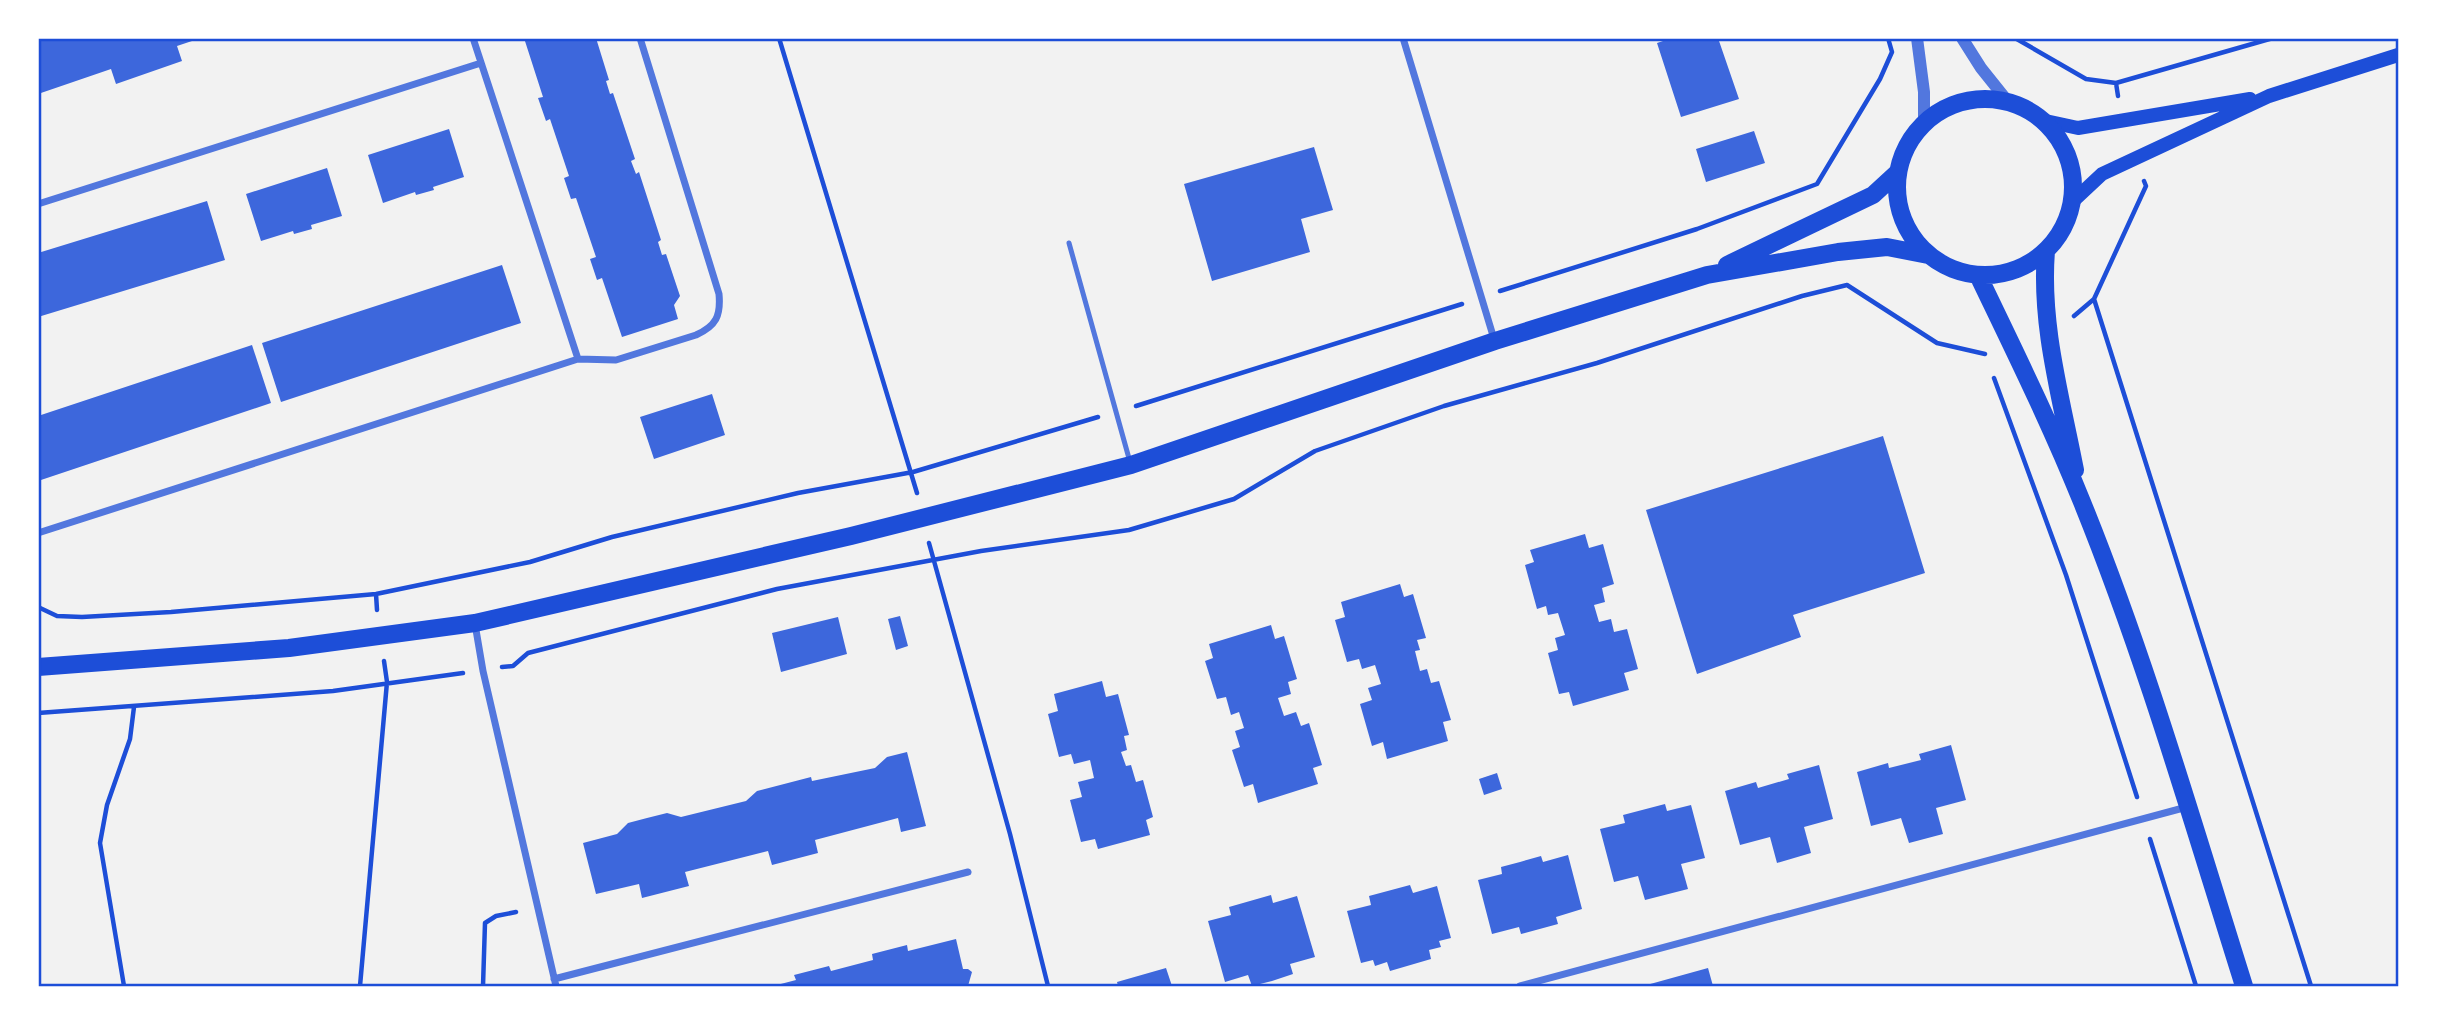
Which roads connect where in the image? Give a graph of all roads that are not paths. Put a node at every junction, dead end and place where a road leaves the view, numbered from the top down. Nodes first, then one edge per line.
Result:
1 (473, 38) edge
2 (640, 38) edge
3 (1404, 38) edge
4 (1917, 38) edge
5 (1962, 38) edge
6 (2399, 55) edge
7 (481, 63) junction
8 (2269, 96) junction
9 (2009, 103) junction
10 (2041, 120) junction
11 (1924, 124) junction
12 (1898, 172) junction
13 (2071, 203) junction
14 (38, 204) edge
15 (1069, 243) dead end
16 (2046, 251) junction
17 (1928, 255) junction
18 (1707, 275) junction
19 (1978, 275) junction
20 (1495, 341) junction
21 (578, 359) junction
22 (1131, 465) junction
23 (2081, 500) junction
24 (38, 533) edge
25 (475, 623) junction
26 (38, 667) edge
27 (2187, 807) junction
28 (968, 872) dead end
29 (555, 983) edge
30 (1520, 986) edge
31 (2244, 986) edge

1 - 7 street
2 - 21 street
3 - 20 street
4 - 11 street
5 - 9 street
6 - 8 main road
7 - 14 street
7 - 21 street
8 - 10 main road
8 - 13 main road
9 - 10 main road
9 - 11 main road
10 - 13 main road
11 - 12 main road
12 - 17 main road
12 - 18 main road
13 - 16 main road
15 - 22 lane
16 - 19 main road
16 - 23 main road
17 - 18 main road
17 - 19 main road
18 - 20 main road
19 - 23 main road
20 - 22 main road
21 - 24 street
22 - 25 main road
23 - 27 main road
25 - 26 main road
25 - 29 street
27 - 30 street
27 - 31 main road
28 - 29 street

